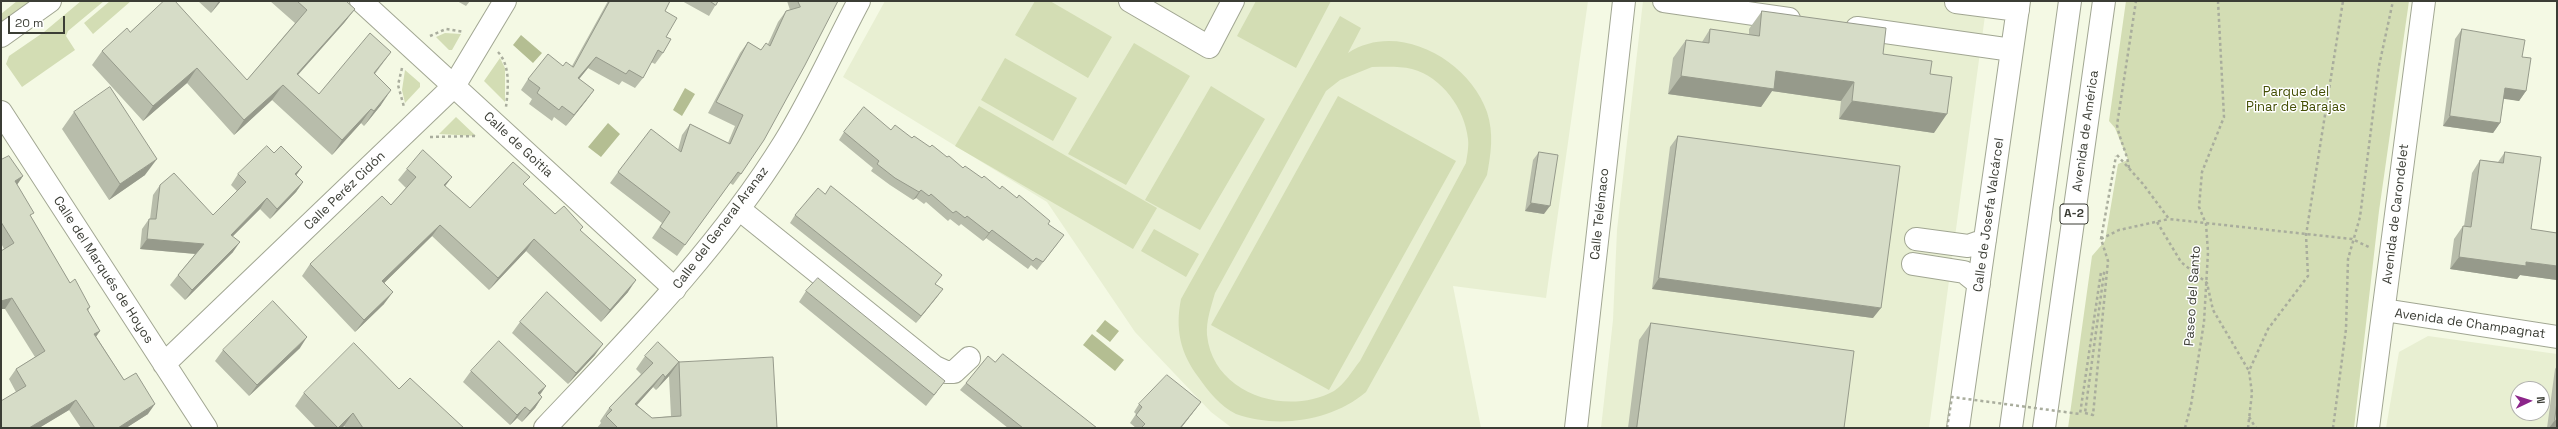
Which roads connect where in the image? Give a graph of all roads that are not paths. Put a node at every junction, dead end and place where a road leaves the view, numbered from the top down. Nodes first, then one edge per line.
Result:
1 (50, 1) edge
2 (361, 1) edge
3 (505, 1) edge
4 (859, 1) edge
5 (1130, 1) edge
6 (1233, 1) edge
7 (1624, 1) edge
8 (1664, 1) edge
9 (2070, 1) edge
10 (2104, 1) edge
11 (2424, 1) edge
12 (1956, 2) dead end
13 (2019, 6) edge
14 (1812, 22) edge
15 (1835, 25) edge
16 (1, 36) edge
17 (2012, 50) junction
18 (454, 86) junction
19 (1, 112) edge
20 (739, 209) junction
21 (1916, 239) dead end
22 (1985, 240) junction
23 (1913, 264) dead end
24 (1979, 284) junction
25 (675, 289) junction
26 (2384, 310) junction
27 (2557, 336) edge
28 (969, 358) dead end
29 (164, 364) junction
30 (206, 428) edge
31 (545, 428) edge
32 (1576, 428) edge
33 (1958, 428) edge
34 (2011, 428) edge
35 (2044, 428) edge
36 (2368, 428) edge

1 - 16 main road
2 - 18 main road, Calle de Goitia
3 - 18 main road, Calle Peréz Cidón
4 - 20 main road, Calle del General Aranaz
5 - 6 main road
7 - 32 main road, Calle Telémaco
8 - 14 main road
9 - 34 main road, A-2
10 - 35 main road, Avenida de América / A-2
11 - 26 main road, Avenida de Carondelet
12 - 13 main road
13 - 17 main road, Calle de Josefa Valcárcel
15 - 17 main road
17 - 22 main road, Calle de Josefa Valcárcel
18 - 25 main road, Calle de Goitia
18 - 29 main road, Calle Peréz Cidón
19 - 29 main road, Calle del Marqués de Hoyos
20 - 25 main road, Calle del General Aranaz
20 - 28 main road
21 - 22 main road
22 - 24 main road, Calle de Josefa Valcárcel
23 - 24 main road
24 - 33 main road, Calle de Josefa Valcárcel
25 - 31 main road, Calle del General Aranaz
26 - 27 main road, Avenida de Champagnat
26 - 36 main road, Avenida de Carondelet
29 - 30 main road, Calle del Marqués de Hoyos

